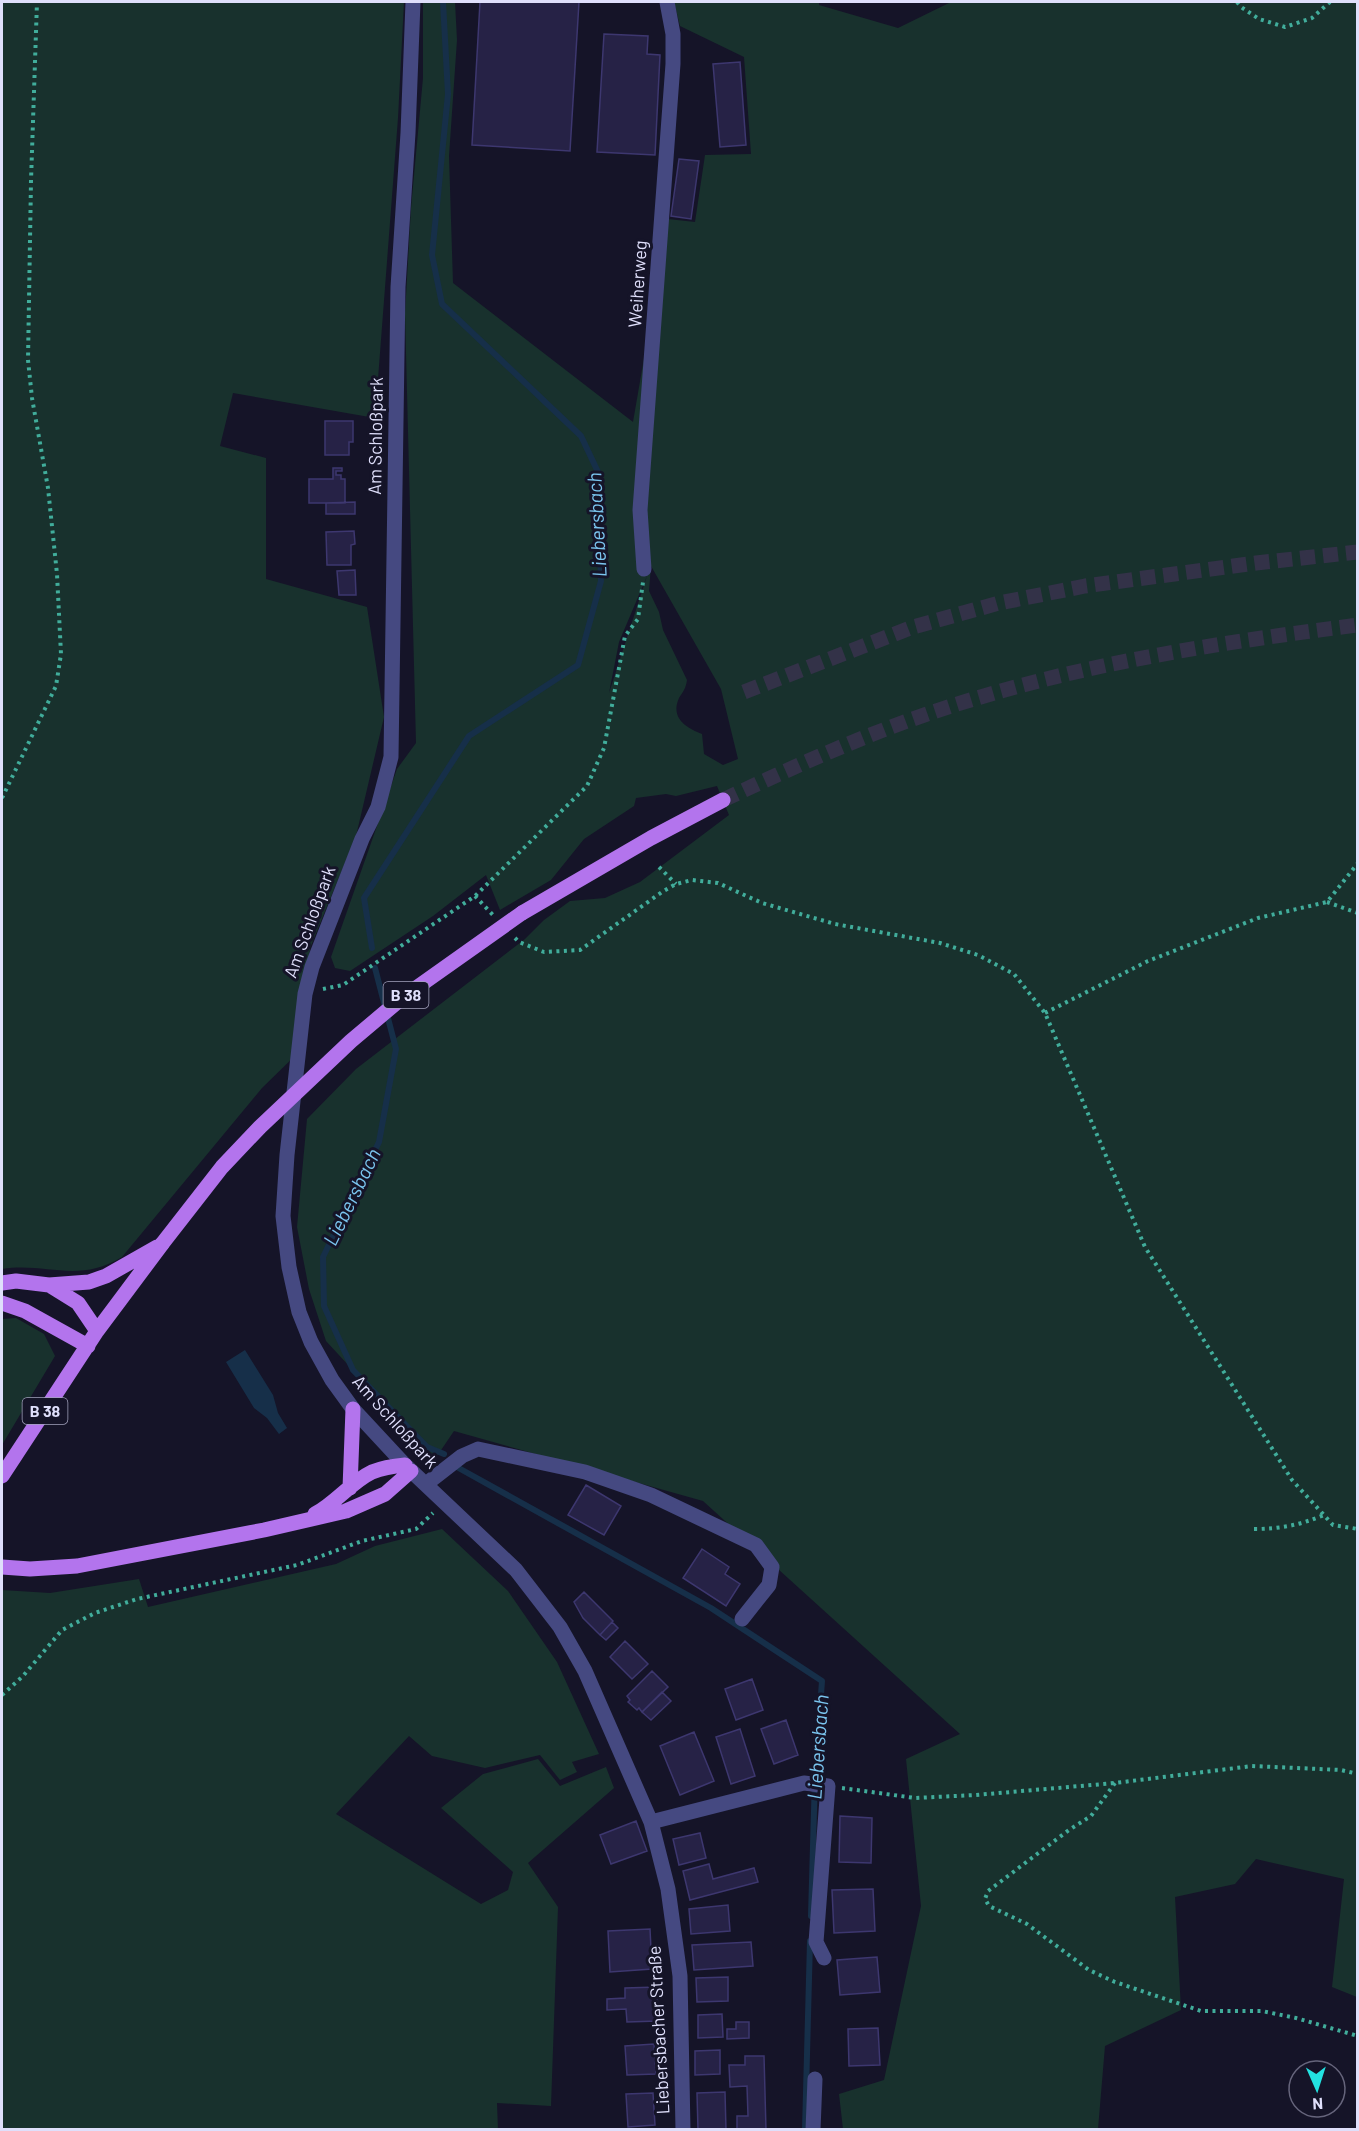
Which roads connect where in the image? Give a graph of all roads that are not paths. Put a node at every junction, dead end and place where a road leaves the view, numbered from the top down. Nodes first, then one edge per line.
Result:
1 (413, 2) edge
2 (667, 2) edge
3 (644, 569) road end
4 (723, 800) tunnel mouth
5 (162, 1244) junction
6 (2, 1283) edge
7 (49, 1285) junction
8 (2, 1303) edge
9 (98, 1331) junction
10 (88, 1346) junction
11 (353, 1409) junction
12 (408, 1468) junction
13 (2, 1476) edge
14 (426, 1484) junction
15 (350, 1488) junction
16 (303, 1521) junction
17 (2, 1568) edge
18 (742, 1619) dead end
19 (634, 1781) joint
20 (651, 1822) junction
21 (824, 1958) dead end
22 (815, 2079) dead end
23 (683, 2130) edge
24 (813, 2130) edge

1 - 11 street, Am Schloßpark
2 - 3 street, Weiherweg
4 - 5 main road, B 38, bridge
5 - 7 main road
5 - 9 main road, B 38
6 - 7 main road
7 - 9 main road
8 - 10 main road
9 - 10 main road, B 38
10 - 13 main road, B 38
11 - 12 street, Am Schloßpark
11 - 15 main road
12 - 14 street, Am Schloßpark
12 - 15 main road
12 - 16 main road
14 - 18 street
14 - 19 street, Am Schloßpark
15 - 16 main road
16 - 17 main road
19 - 20 street, Liebersbacher Straße
20 - 21 street
20 - 23 street, Liebersbacher Straße
22 - 24 street

